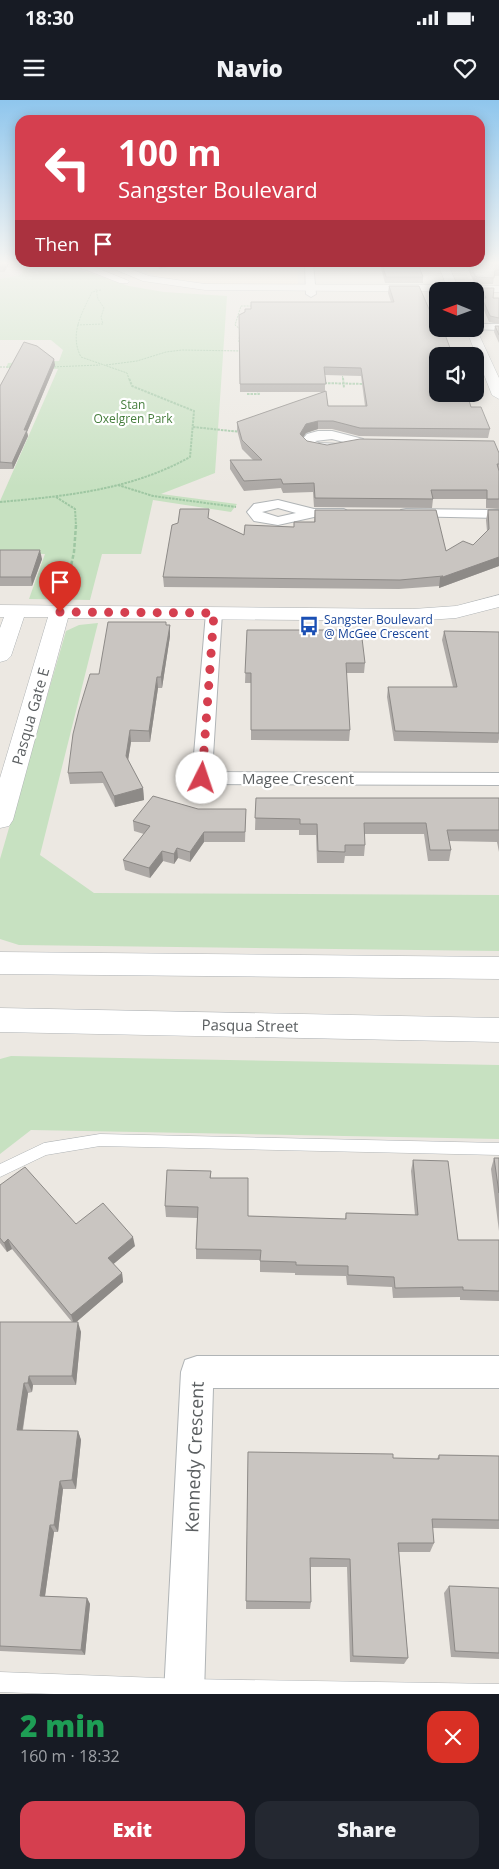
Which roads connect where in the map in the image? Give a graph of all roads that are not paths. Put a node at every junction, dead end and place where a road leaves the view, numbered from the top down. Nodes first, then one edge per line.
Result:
1 (478, 338) edge
2 (495, 378) edge
3 (499, 395) edge
4 (256, 510) road end
5 (363, 513) edge
6 (392, 513) edge
7 (499, 514) edge
8 (499, 601) edge
9 (8, 611) edge
10 (60, 612) junction
11 (214, 613) junction
12 (0, 656) edge
13 (499, 779) edge
14 (0, 820) edge
15 (0, 963) edge
16 (499, 968) edge
17 (0, 1020) edge
18 (499, 1030) edge
19 (499, 1149) edge
20 (0, 1172) edge
21 (499, 1372) edge
22 (0, 1682) edge
23 (184, 1691) edge
24 (499, 1694) edge

1 - 2 street
2 - 3 street
4 - 5 street
6 - 7 street
8 - 11 street
9 - 10 street
9 - 12 street
10 - 11 street
10 - 14 street, Pasqua Gate E
11 - 13 street, Magee Crescent
15 - 16 street
17 - 18 street, Pasqua Street
19 - 20 lane
21 - 23 street, Kennedy Crescent
22 - 23 lane
23 - 24 lane

